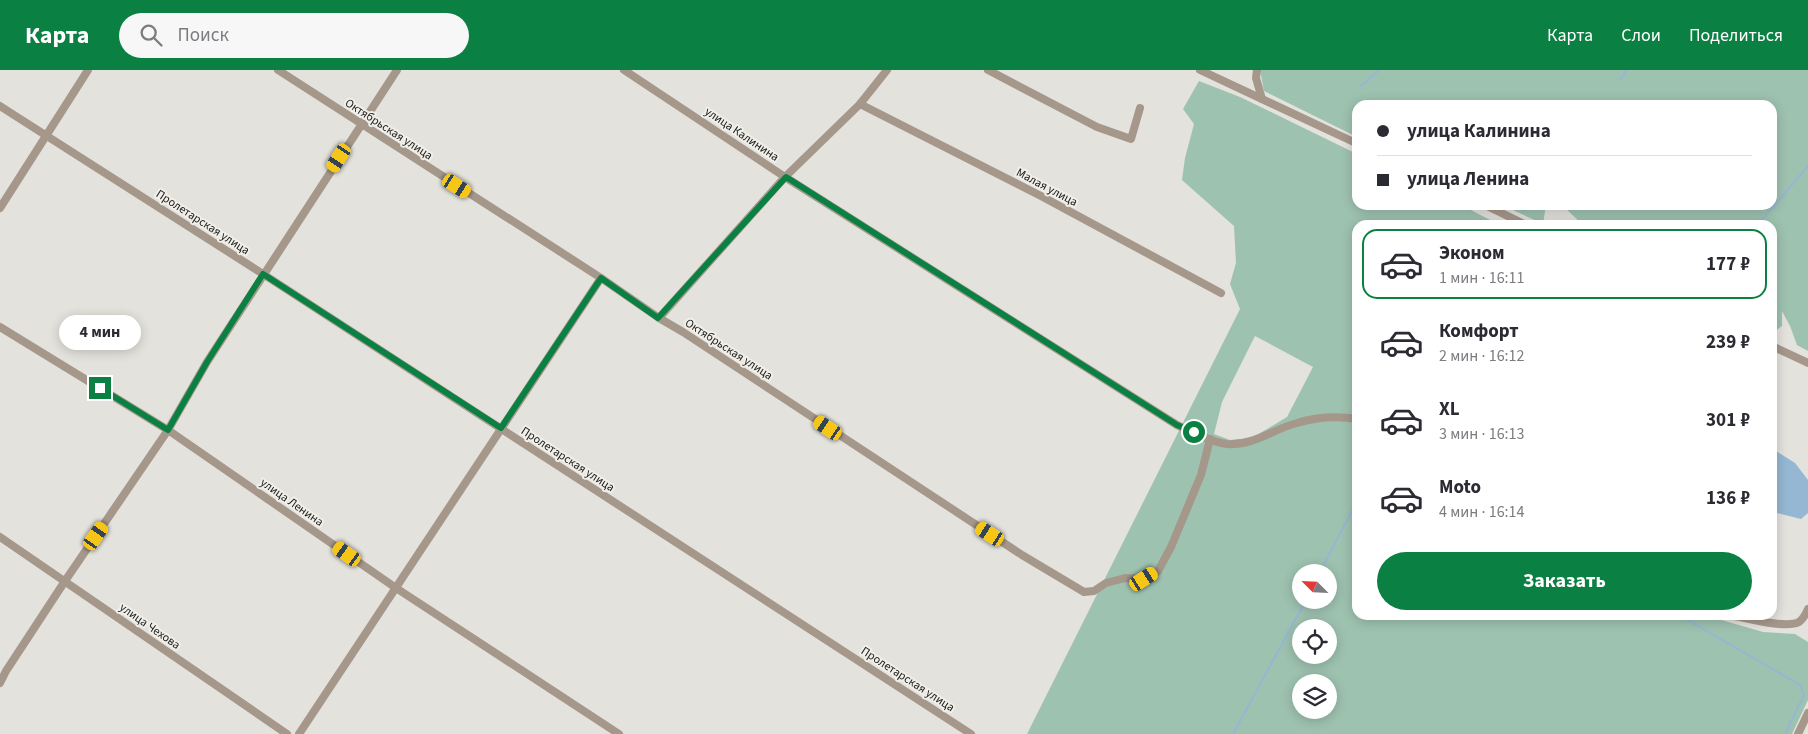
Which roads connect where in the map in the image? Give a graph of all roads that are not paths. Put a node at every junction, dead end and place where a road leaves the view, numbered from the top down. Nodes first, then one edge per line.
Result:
1 (88, 70) edge
2 (278, 70) edge
3 (397, 70) edge
4 (624, 70) edge
5 (887, 70) edge
6 (988, 70) edge
7 (1200, 70) edge
8 (1257, 70) edge
9 (1262, 99) junction
10 (860, 104) junction
11 (0, 106) edge
12 (1140, 108) dead end
13 (361, 124) junction
14 (47, 136) junction
15 (1352, 141) edge
16 (786, 177) junction
17 (0, 208) edge
18 (1495, 210) edge
19 (1516, 220) edge
20 (263, 274) junction
21 (601, 278) junction
22 (1221, 293) dead end
23 (658, 318) junction
24 (0, 327) edge
25 (1777, 348) edge
26 (1808, 363) edge
27 (1352, 418) edge
28 (501, 428) junction
29 (168, 430) junction
30 (1210, 439) junction
31 (0, 537) edge
32 (65, 581) junction
33 (396, 588) junction
34 (1808, 609) edge
35 (1759, 620) edge
36 (1805, 623) edge
37 (0, 683) edge
38 (1808, 713) edge
39 (287, 734) edge
40 (300, 734) edge
41 (619, 734) edge
42 (971, 734) edge
43 (1798, 734) edge

1 - 14 street
2 - 13 street, Октябрьская улица
3 - 13 street
4 - 16 street, улица Калинина
5 - 10 street
6 - 12 street
7 - 9 street
8 - 9 street
9 - 15 street
10 - 16 street
10 - 22 street, Малая улица
11 - 14 street, Пролетарская улица
13 - 20 street
13 - 21 street, Октябрьская улица
14 - 17 street
14 - 20 street, Пролетарская улица
16 - 23 street
16 - 30 street, улица Калинина
18 - 19 street
20 - 28 street, Пролетарская улица
20 - 29 street
21 - 23 street, Октябрьская улица
21 - 28 street
23 - 30 street, Октябрьская улица
24 - 29 street, улица Ленина
25 - 26 street
27 - 30 street, улица Калинина
28 - 33 street
28 - 42 street, Пролетарская улица
29 - 32 street
29 - 33 street, улица Ленина
31 - 32 street, улица Чехова
32 - 37 street
32 - 39 street, улица Чехова
33 - 40 street
33 - 41 street, улица Ленина
34 - 36 street
35 - 36 street
38 - 43 street

